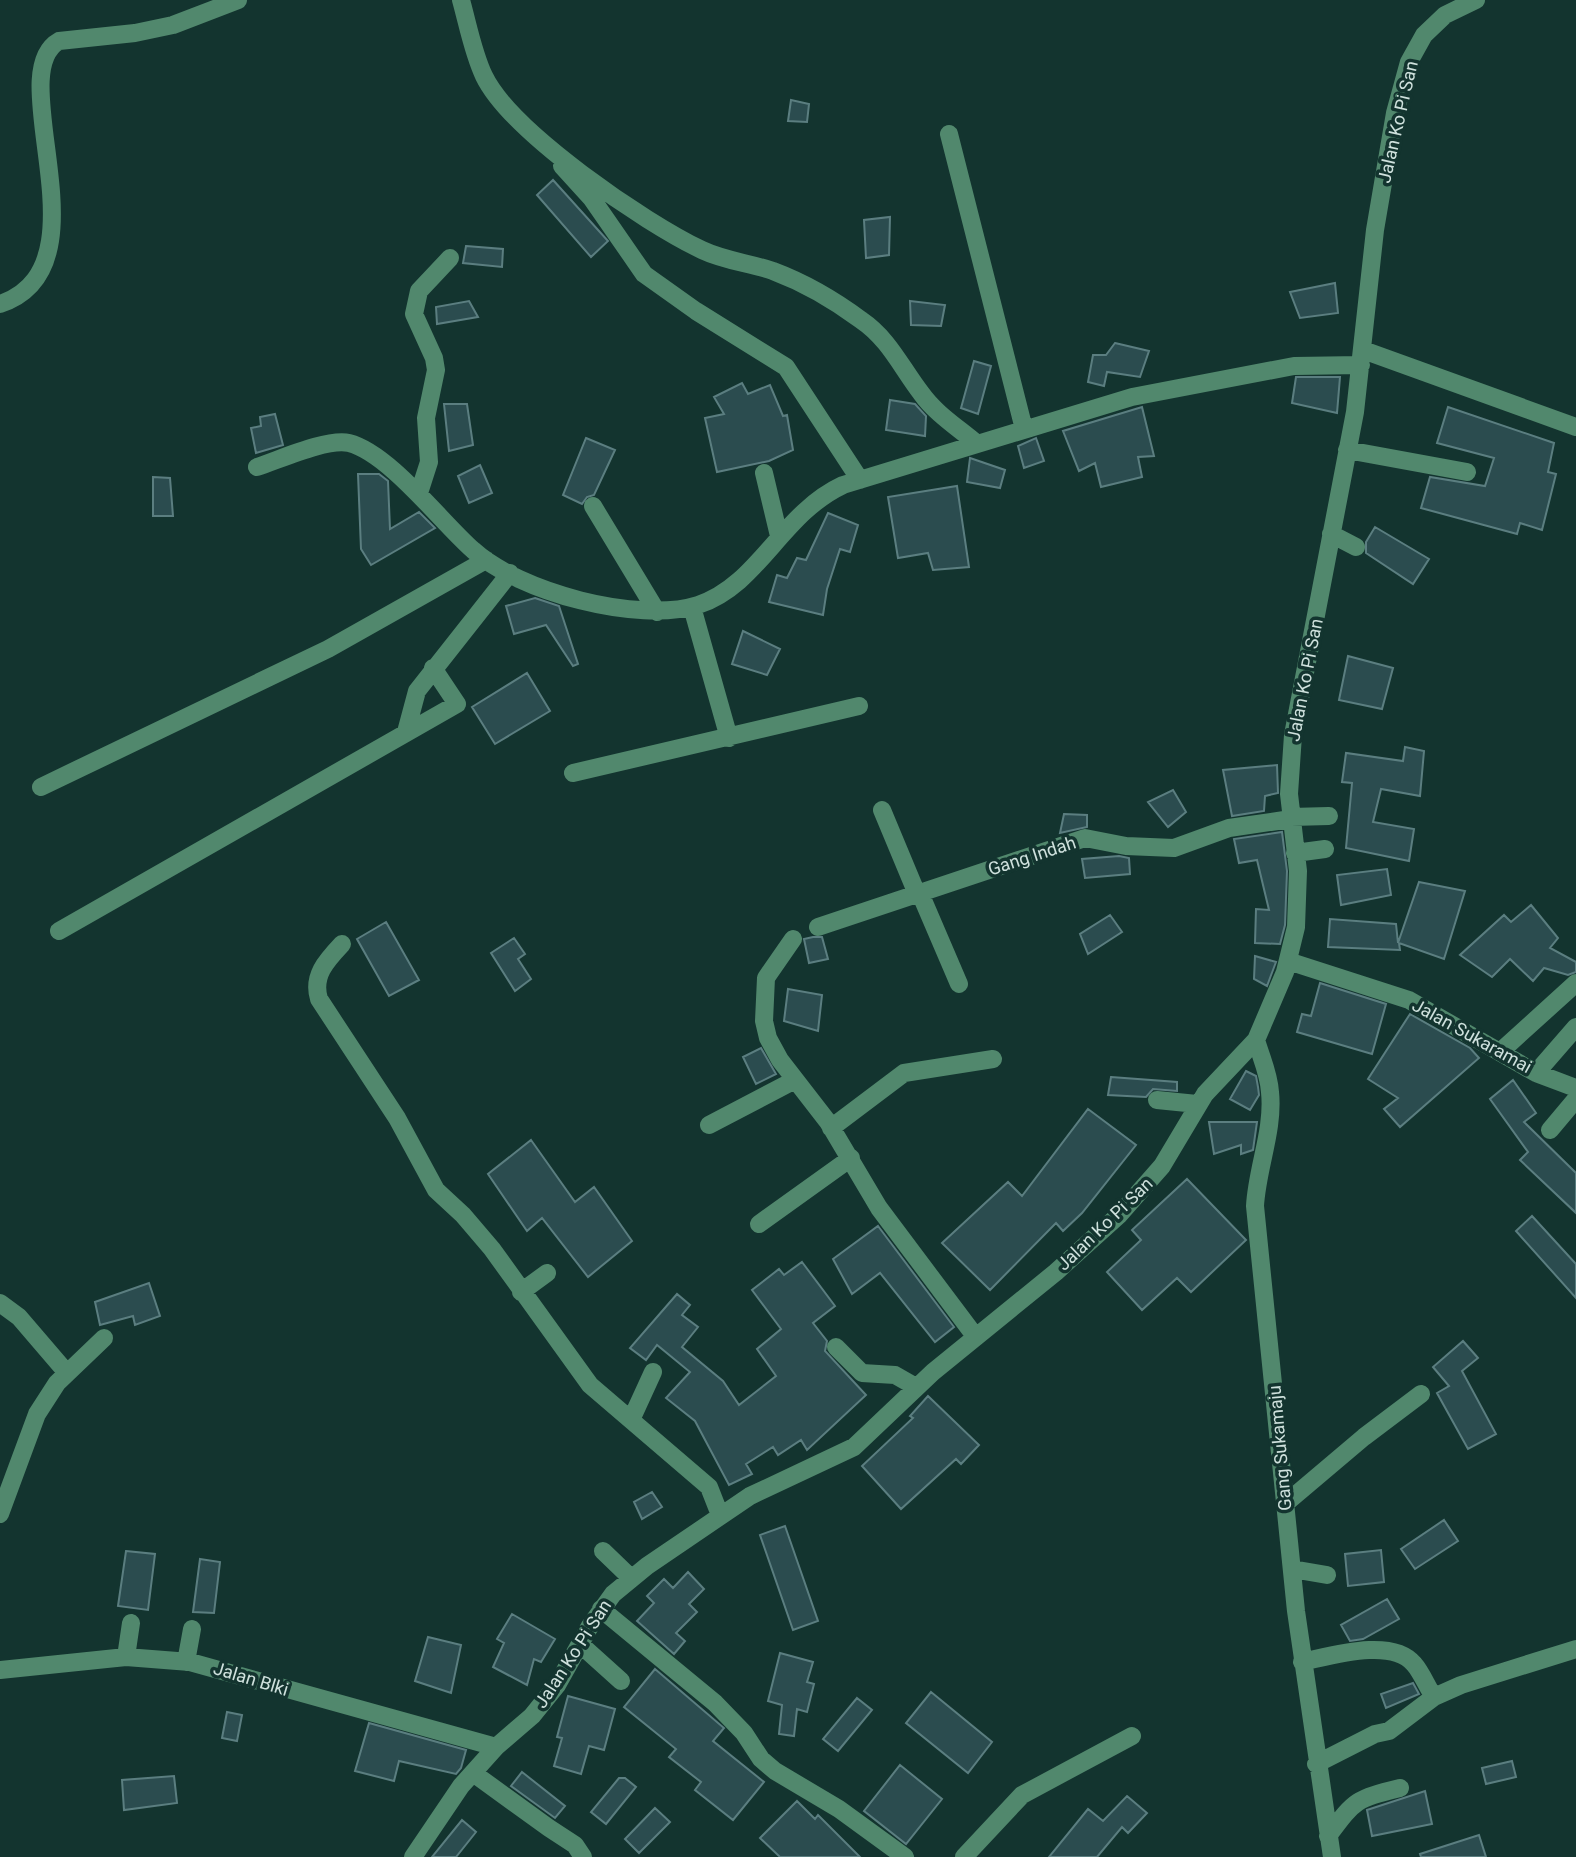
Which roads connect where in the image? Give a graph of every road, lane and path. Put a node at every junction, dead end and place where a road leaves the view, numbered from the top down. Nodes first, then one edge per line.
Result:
1 (238, 0) edge
2 (461, 0) edge
3 (1476, 0) edge
4 (508, 107) junction
5 (948, 134) dead end
6 (450, 258) dead end
7 (0, 304) edge
8 (1362, 358) junction
9 (1576, 427) edge
10 (1024, 429) junction
11 (976, 443) junction
12 (1347, 450) junction
13 (257, 467) dead end
14 (1467, 472) dead end
15 (764, 473) dead end
16 (860, 480) junction
17 (419, 493) junction
18 (593, 506) dead end
19 (1331, 534) junction
20 (779, 536) junction
21 (1356, 547) dead end
22 (486, 559) junction
23 (510, 573) junction
24 (692, 607) junction
25 (657, 612) junction
26 (433, 667) junction
27 (859, 706) dead end
28 (406, 732) junction
29 (729, 738) junction
30 (573, 773) dead end
31 (41, 787) dead end
32 (882, 810) dead end
33 (1329, 816) dead end
34 (1291, 818) junction
35 (1325, 849) dead end
36 (1295, 853) junction
37 (919, 894) junction
38 (818, 928) dead end
39 (59, 930) dead end
40 (793, 939) dead end
41 (342, 944) dead end
42 (1288, 961) junction
43 (1576, 983) edge
44 (959, 984) dead end
45 (1576, 1027) edge
46 (1256, 1040) junction
47 (1500, 1052) junction
48 (993, 1059) dead end
49 (1536, 1073) junction
50 (795, 1080) junction
51 (1576, 1087) edge
52 (1157, 1100) dead end
53 (1576, 1100) edge
54 (1197, 1104) junction
55 (709, 1125) dead end
56 (831, 1128) junction
57 (1550, 1129) dead end
58 (850, 1158) junction
59 (759, 1224) dead end
60 (547, 1273) dead end
61 (521, 1292) junction
62 (0, 1303) edge
63 (975, 1336) junction
64 (104, 1338) dead end
65 (836, 1347) dead end
66 (653, 1372) dead end
67 (67, 1373) junction
68 (916, 1387) junction
69 (1421, 1394) dead end
70 (631, 1420) junction
71 (1286, 1503) junction
72 (0, 1514) edge
73 (720, 1515) junction
74 (603, 1551) dead end
75 (1292, 1569) junction
76 (1327, 1575) dead end
77 (631, 1578) junction
78 (601, 1609) junction
79 (131, 1623) dead end
80 (192, 1629) dead end
81 (581, 1645) junction
82 (1576, 1649) edge
83 (126, 1657) junction
84 (186, 1662) junction
85 (1302, 1662) junction
86 (0, 1670) edge
87 (621, 1681) dead end
88 (1433, 1697) junction
89 (1132, 1736) dead end
90 (496, 1747) junction
91 (1316, 1764) junction
92 (473, 1773) junction
93 (1400, 1788) dead end
94 (1328, 1836) junction
95 (413, 1857) edge
96 (583, 1857) edge
97 (905, 1857) edge
98 (964, 1857) edge
99 (1332, 1857) edge

1 - 7 street
2 - 4 street
3 - 8 street, Jalan Ko Pi San
4 - 11 street
4 - 16 street
5 - 10 street
6 - 17 street
8 - 9 street
8 - 10 street
8 - 12 street, Jalan Ko Pi San
10 - 11 street
11 - 16 street
12 - 14 street
12 - 19 street, Jalan Ko Pi San
13 - 17 street
15 - 20 street
16 - 20 street
17 - 22 street
18 - 25 street
19 - 21 street
19 - 34 street, Jalan Ko Pi San
20 - 24 street
22 - 23 street
22 - 31 street
23 - 25 street
23 - 26 street
24 - 25 street
24 - 29 street
26 - 28 street
26 - 28 street
27 - 29 street
28 - 39 street
29 - 30 street
32 - 37 street
33 - 34 street, Gang Indah
34 - 36 street, Jalan Ko Pi San
34 - 37 street, Gang Indah
35 - 36 street
36 - 42 street, Jalan Ko Pi San
37 - 38 street, Gang Indah
37 - 44 street
40 - 50 street
41 - 61 street
42 - 46 street, Jalan Ko Pi San
42 - 47 street, Jalan Sukaramai
43 - 47 street
45 - 49 street
46 - 54 street, Jalan Ko Pi San
46 - 71 street, Gang Sukamaju
47 - 49 street, Jalan Sukaramai
48 - 56 street
49 - 51 street, Jalan Sukaramai
50 - 55 street
50 - 56 street
52 - 54 street
53 - 57 street
54 - 63 street, Jalan Ko Pi San
56 - 58 street
58 - 59 street
58 - 63 street
60 - 61 street
61 - 70 street
62 - 67 street
63 - 68 street, Jalan Ko Pi San
64 - 67 street
65 - 68 street
66 - 70 street
67 - 72 street
68 - 73 street, Jalan Ko Pi San
69 - 71 street
70 - 73 street
71 - 75 street, Gang Sukamaju
73 - 77 street, Jalan Ko Pi San
74 - 77 street
75 - 76 street
75 - 85 street, Gang Sukamaju
77 - 78 street, Jalan Ko Pi San
78 - 81 street, Jalan Ko Pi San
78 - 97 street
79 - 83 street
80 - 84 street
81 - 87 street
81 - 90 street, Jalan Ko Pi San
82 - 88 street
83 - 84 street, Jalan Blki
83 - 86 street, Jalan Blki
84 - 90 street, Jalan Blki
85 - 88 street
85 - 91 street, Gang Sukamaju
88 - 91 street
89 - 98 street
90 - 92 street, Jalan Ko Pi San
91 - 94 street, Gang Sukamaju
92 - 95 street, Jalan Ko Pi San
92 - 96 street
93 - 94 street
94 - 99 street, Gang Sukamaju

